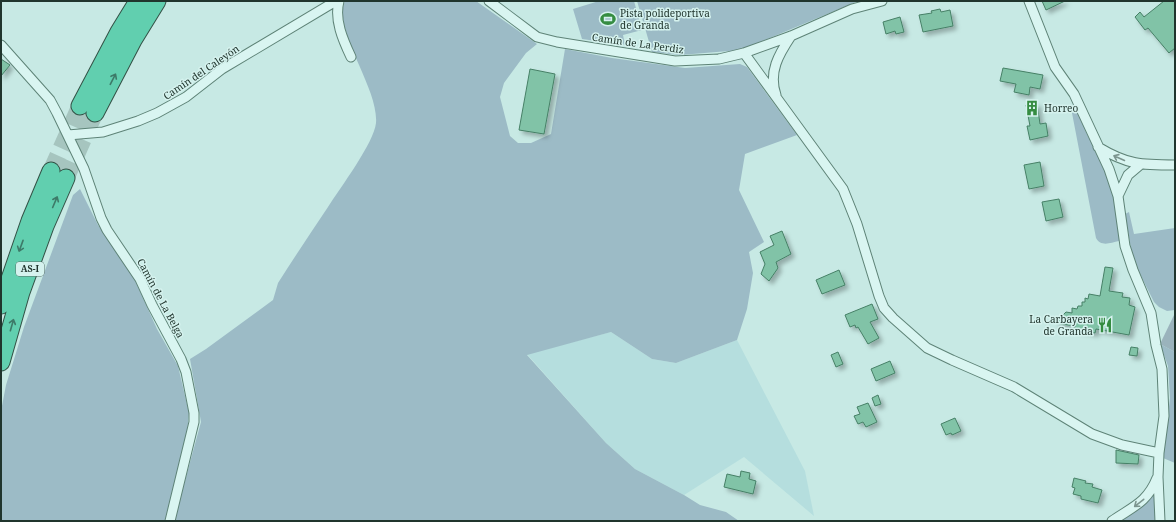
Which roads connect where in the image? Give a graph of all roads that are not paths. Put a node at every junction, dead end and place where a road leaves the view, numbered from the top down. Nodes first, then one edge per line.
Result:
1 (138, 1) edge
2 (157, 1) edge
3 (336, 1) edge
4 (339, 1) edge
5 (489, 1) edge
6 (882, 1) edge
7 (1029, 1) edge
8 (791, 36) junction
9 (1, 46) edge
10 (744, 53) junction
11 (351, 57) dead end
12 (778, 100) junction
13 (80, 106) tunnel mouth
14 (95, 113) tunnel mouth
15 (68, 135) junction
16 (1098, 147) junction
17 (1141, 164) junction
18 (1175, 165) edge
19 (51, 171) tunnel mouth
20 (66, 178) tunnel mouth
21 (1118, 196) junction
22 (1, 305) edge
23 (1, 362) edge
24 (1159, 453) junction
25 (1158, 477) junction
26 (170, 521) edge
27 (1112, 521) edge
28 (1160, 521) edge

1 - 13 highway
14 -> 2 highway
3 - 15 street, Camín del Caleyón
4 - 11 street
5 - 10 street, Camín de La Perdiz
6 - 8 street, Camín de La Perdiz
7 - 16 street
8 - 10 street, Camín de La Perdiz
8 - 12 street
9 - 15 street, Camín de La Belga
10 - 12 street
12 - 24 street
15 - 26 street, Camín de La Belga
17 -> 16 street
16 - 21 street
17 - 18 street
17 - 21 street
19 -> 22 highway, AS-I
23 -> 20 highway, AS-I
21 - 24 street
24 - 25 street
25 -> 27 street
25 - 28 street

